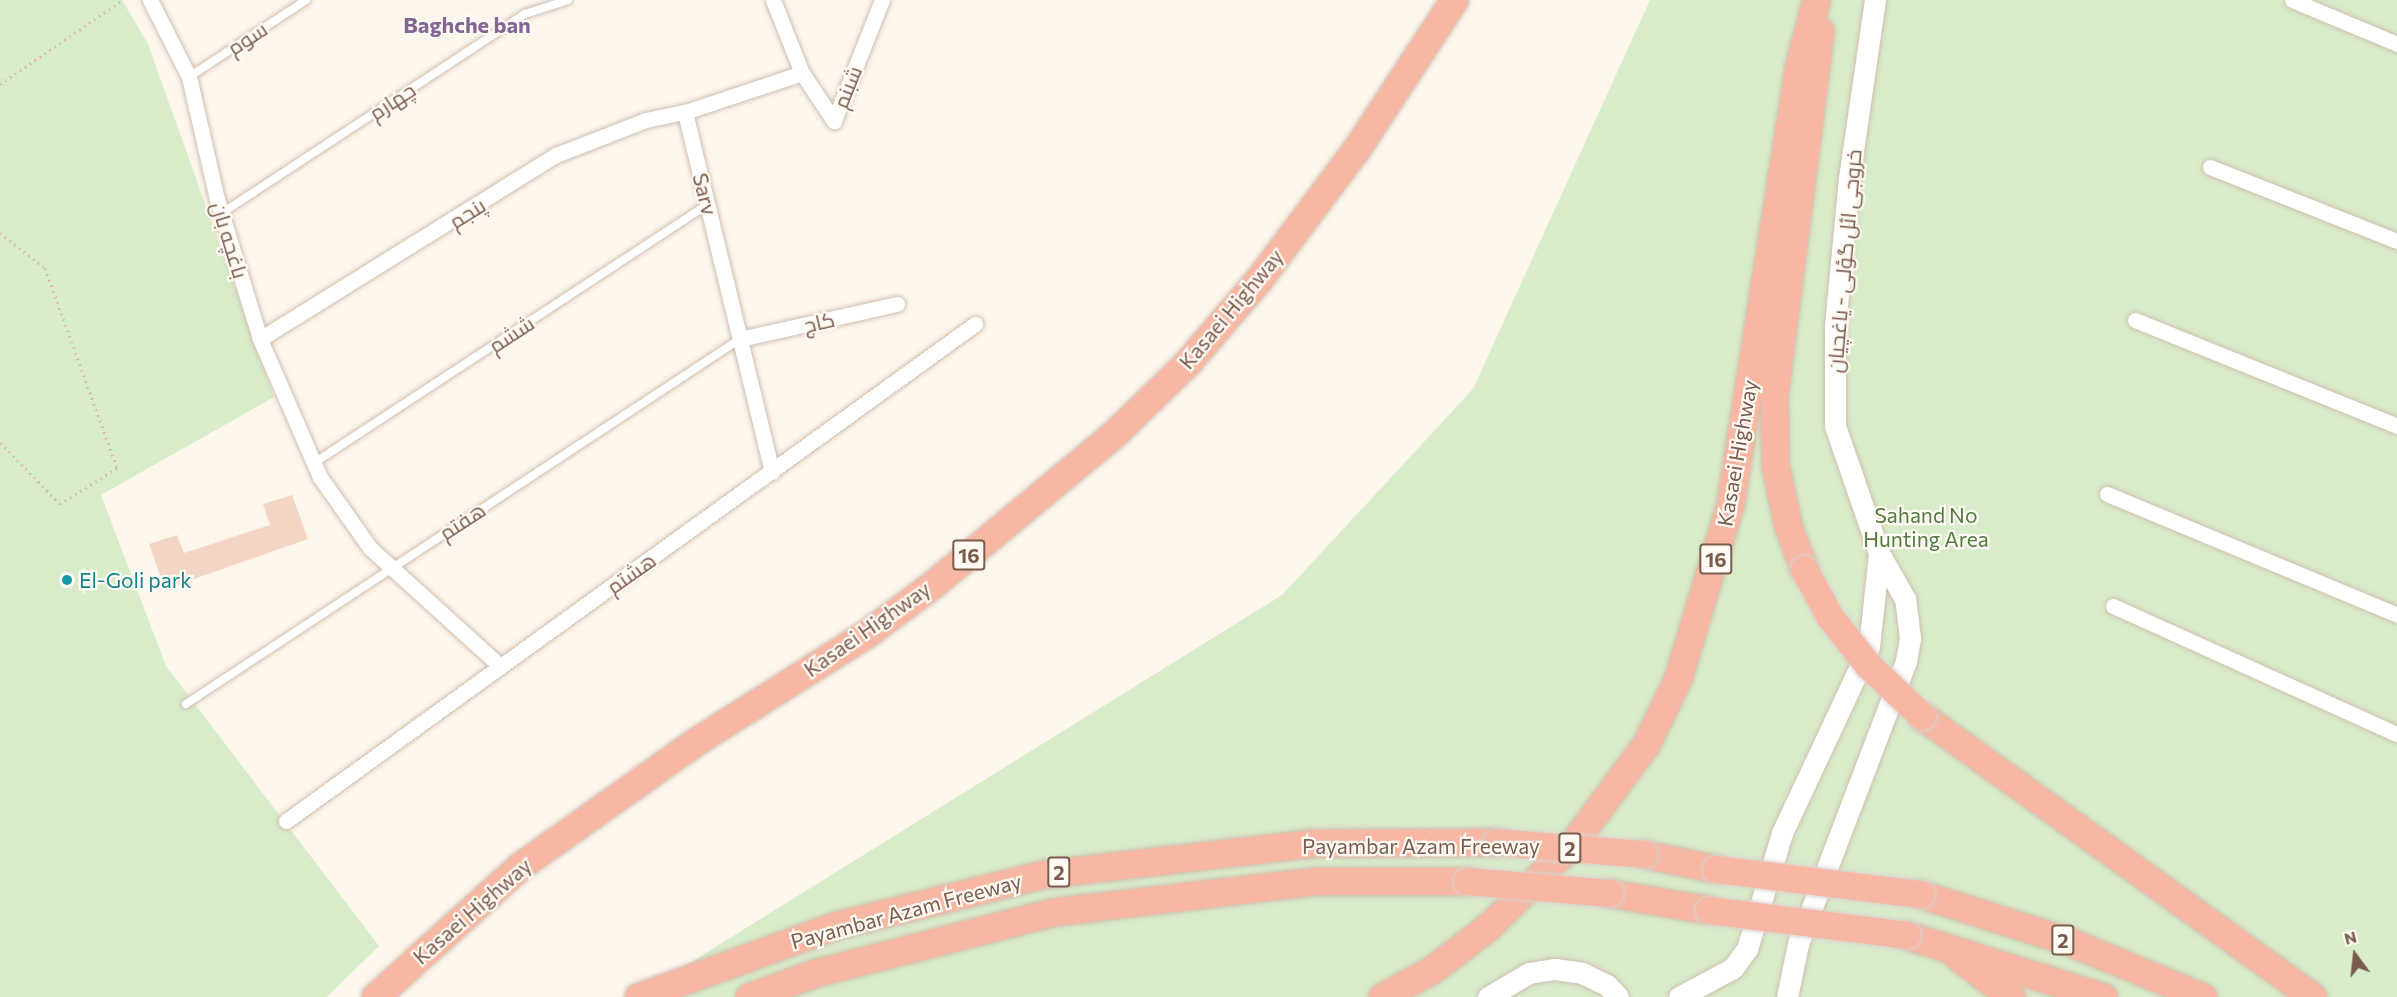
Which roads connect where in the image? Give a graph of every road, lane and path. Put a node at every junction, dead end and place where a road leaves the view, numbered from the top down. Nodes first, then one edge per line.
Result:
1 (123, 0) edge
2 (150, 0) edge
3 (306, 0) edge
4 (568, 0) edge
5 (773, 0) edge
6 (882, 0) edge
7 (1454, 0) edge
8 (1816, 0) edge
9 (1822, 0) edge
10 (1875, 0) edge
11 (2292, 0) edge
12 (2397, 44) edge
13 (802, 73) junction
14 (189, 77) junction
15 (0, 84) edge
16 (686, 112) junction
17 (2210, 167) dead end
18 (708, 204) junction
19 (222, 213) junction
20 (0, 233) edge
21 (2397, 241) edge
22 (897, 304) dead end
23 (2135, 320) dead end
24 (975, 324) dead end
25 (260, 339) junction
26 (740, 339) junction
27 (2397, 426) edge
28 (0, 442) edge
29 (317, 470) junction
30 (772, 472) junction
31 (2108, 494) dead end
32 (1879, 553) junction
33 (392, 567) junction
34 (2113, 606) dead end
35 (2397, 615) edge
36 (500, 666) junction
37 (186, 704) dead end
38 (2397, 734) edge
39 (286, 820) dead end
40 (1942, 945) junction
41 (375, 997) edge
42 (638, 997) edge
43 (749, 997) edge
44 (1382, 997) edge
45 (1488, 997) edge
46 (1618, 997) edge
47 (1679, 997) edge
48 (1787, 997) edge
49 (2011, 997) edge
50 (2103, 997) edge
51 (2203, 997) edge
52 (2313, 997) edge

1 - 15 path
2 - 14 street, باغچه بان
3 - 14 lane, سوم
4 - 19 lane, چهارم
5 - 13 street
6 - 13 street, شبنم
7 - 41 highway, Kasaei Highway / 16
8 - 44 highway, Kasaei Highway / 16
9 - 52 highway, bridge
10 - 32 main road, خروجی ائل گؤلی - یاغچیان
11 - 12 street
13 - 16 street
14 - 19 street, باغچه بان
16 - 18 street, Sarv
16 - 25 street, پنجم
17 - 21 street
18 - 26 street, Sarv
18 - 29 lane, ششم
19 - 25 street, باغچه بان
20 - 28 path
22 - 26 street, کاج
23 - 27 street
24 - 30 street, هشتم
25 - 29 street, باغچه بان
26 - 30 street, Sarv
26 - 33 lane, هفتم
29 - 33 street, باغچه بان
30 - 36 street, هشتم
31 - 35 street
32 - 47 main road
32 - 48 main road
33 - 36 street, باغچه بان
33 - 37 lane, هفتم
34 - 38 street
36 - 39 street, هشتم
40 - 43 highway, Payambar Azam Freeway / 2, bridge
40 - 49 highway
40 - 50 highway, Payambar Azam Freeway / 2
42 - 51 highway, Payambar Azam Freeway / 2, bridge
45 - 46 main road

